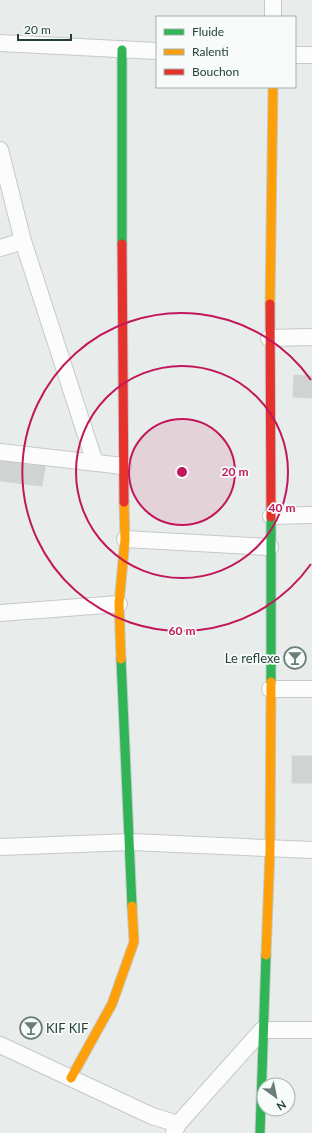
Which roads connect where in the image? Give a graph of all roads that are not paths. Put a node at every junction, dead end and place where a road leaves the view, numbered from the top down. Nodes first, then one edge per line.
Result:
1 (273, 0) edge
2 (273, 16) edge
3 (0, 43) edge
4 (122, 50) junction
5 (156, 51) edge
6 (296, 55) edge
7 (312, 55) edge
8 (273, 88) edge
9 (0, 150) edge
10 (23, 241) junction
11 (0, 248) edge
12 (312, 337) edge
13 (269, 338) junction
14 (0, 452) edge
15 (95, 463) junction
16 (123, 466) junction
17 (312, 515) edge
18 (271, 516) junction
19 (125, 539) junction
20 (270, 548) junction
21 (119, 604) junction
22 (0, 613) edge
23 (270, 689) junction
24 (312, 689) edge
25 (131, 842) junction
26 (0, 847) edge
27 (270, 850) junction
28 (312, 850) edge
29 (262, 1030) junction
30 (312, 1030) edge
31 (0, 1045) edge
32 (71, 1078) junction
33 (176, 1129) edge
34 (260, 1133) edge

1 - 2 street
3 - 4 street
4 - 5 street
4 - 16 street
6 - 7 street
8 - 13 street
9 - 10 street
10 - 11 street
10 - 15 street
12 - 13 street
13 - 18 street
14 - 15 street
15 - 16 street
16 - 19 street
17 - 18 street
18 - 20 street
19 - 20 street
19 - 21 street
20 - 23 street
21 - 22 street
21 - 25 street
23 - 24 street
23 - 27 street
25 - 26 street
25 - 27 street
25 - 32 street
27 - 28 street
27 - 29 street
29 - 30 street
29 - 33 street
29 - 34 street
31 - 32 street
32 - 33 street

